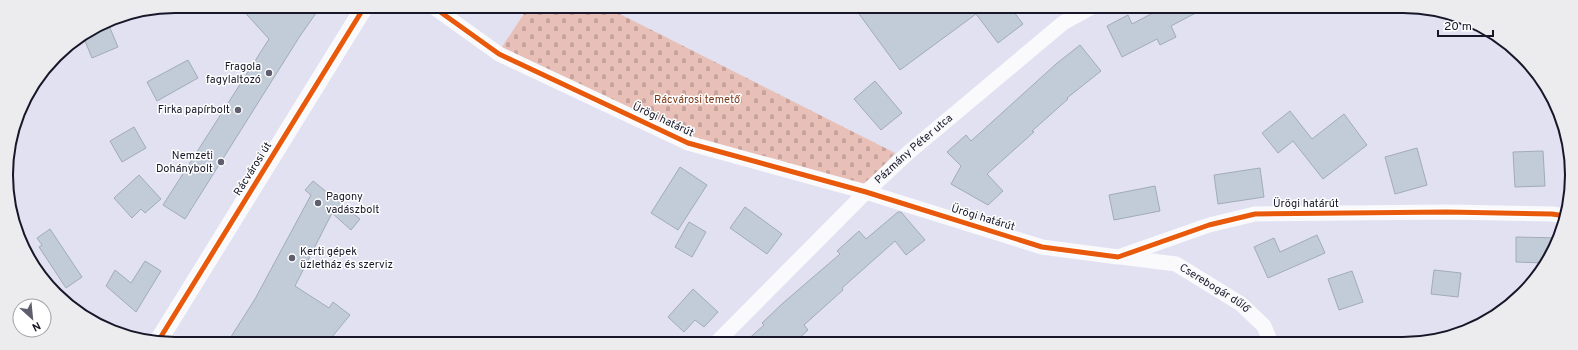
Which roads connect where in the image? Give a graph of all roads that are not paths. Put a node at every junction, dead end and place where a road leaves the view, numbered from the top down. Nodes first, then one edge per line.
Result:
1 (361, 13) edge
2 (442, 13) edge
3 (1081, 13) edge
4 (866, 192) junction
5 (1560, 215) edge
6 (1118, 257) junction
7 (160, 337) edge
8 (721, 337) edge
9 (1269, 337) edge

1 - 7 street, Rácvárosi út
2 - 4 street, Ürögi határút
3 - 4 street, Pázmány Péter utca
4 - 6 street, Ürögi határút
4 - 8 street, Pázmány Péter utca
5 - 6 street, Ürögi határút
6 - 9 street, Cserebogár dűlő

